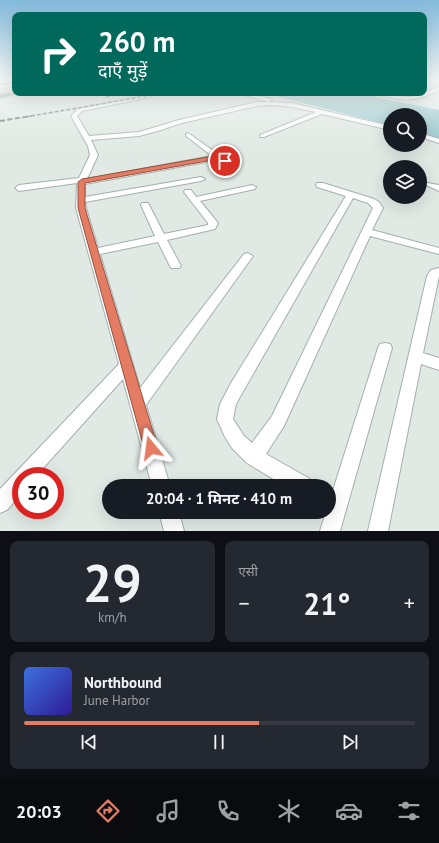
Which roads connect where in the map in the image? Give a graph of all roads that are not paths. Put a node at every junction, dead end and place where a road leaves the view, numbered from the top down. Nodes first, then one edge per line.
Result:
1 (110, 104) edge
2 (282, 104) joint
3 (322, 112) junction
4 (383, 126) edge
5 (188, 135) dead end
6 (262, 136) dead end
7 (427, 137) edge
8 (87, 138) junction
9 (439, 141) edge
10 (201, 178) dead end
11 (82, 181) junction
12 (320, 185) dead end
13 (430, 185) dead end
14 (252, 186) dead end
15 (20, 188) dead end
16 (439, 188) edge
17 (188, 192) dead end
18 (351, 195) junction
19 (81, 200) junction
20 (194, 200) junction
21 (145, 205) dead end
22 (367, 232) junction
23 (162, 238) junction
24 (439, 251) edge
25 (94, 252) junction
26 (248, 256) dead end
27 (175, 266) dead end
28 (439, 272) edge
29 (385, 348) dead end
30 (416, 357) junction
31 (439, 364) edge
32 (127, 365) junction
33 (138, 403) junction
34 (253, 457) junction
35 (32, 467) edge
36 (159, 479) edge
37 (291, 479) edge
38 (12, 489) edge
39 (336, 495) edge
40 (0, 502) edge
41 (171, 519) edge
42 (331, 519) edge
43 (174, 531) edge
44 (330, 531) edge
45 (378, 531) edge

1 - 8 street
2 - 3 street
2 - 8 street
3 - 4 street
3 - 6 street
5 - 11 street
7 - 9 street
8 - 11 street
10 - 19 street
11 - 15 street
11 - 19 street
12 - 18 street
13 - 16 street
14 - 20 street
17 - 20 street
18 - 22 street
18 - 34 street
19 - 25 street
20 - 23 street
21 - 23 street
22 - 24 street
22 - 34 street
23 - 25 street
23 - 27 street
25 - 32 street
26 - 33 street
28 - 30 street
29 - 39 street
30 - 31 street
30 - 45 street
32 - 33 street
32 - 35 street
33 - 36 street
34 - 37 street
38 - 40 street
41 - 43 street
42 - 44 street

